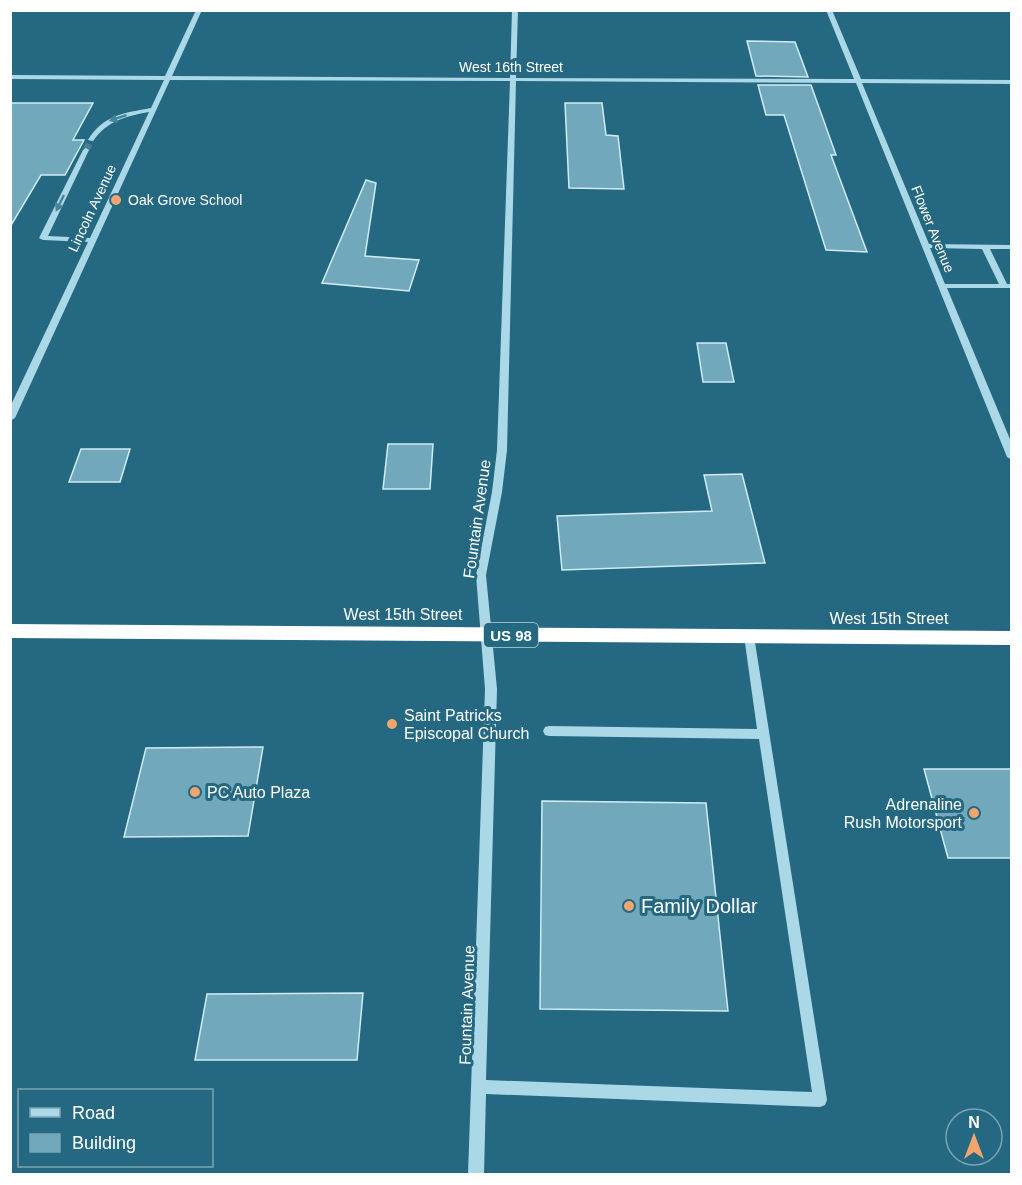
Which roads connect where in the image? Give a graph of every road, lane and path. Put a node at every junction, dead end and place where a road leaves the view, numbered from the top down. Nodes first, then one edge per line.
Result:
1 (199, 10) edge
2 (515, 10) edge
3 (830, 10) edge
4 (10, 77) edge
5 (168, 77) junction
6 (511, 79) junction
7 (859, 81) junction
8 (1011, 82) edge
9 (153, 109) junction
10 (91, 140) tunnel mouth
11 (86, 150) tunnel mouth
12 (93, 240) junction
13 (926, 246) junction
14 (985, 247) junction
15 (1011, 247) edge
16 (942, 286) junction
17 (1008, 286) edge
18 (10, 418) edge
19 (1011, 457) edge
20 (10, 631) edge
21 (486, 634) junction
22 (749, 636) junction
23 (1011, 638) edge
24 (549, 731) dead end
25 (764, 734) junction
26 (480, 1087) junction
27 (476, 1174) edge

1 - 5 street, Lincoln Avenue
2 - 6 street, Fountain Avenue
3 - 7 street, Flower Avenue
4 - 5 street, West 16th Street
5 - 6 street, West 16th Street
5 - 9 street, Lincoln Avenue
6 - 7 street, West 16th Street
6 - 21 street, Fountain Avenue
7 - 8 street, West 16th Street
7 - 13 street, Flower Avenue
9 -> 10 street
9 - 12 street, Lincoln Avenue
11 -> 12 street
12 - 18 street, Lincoln Avenue
13 - 14 street
13 - 16 street, Flower Avenue
14 - 15 street
14 - 17 street
16 - 17 street
16 - 19 street, Flower Avenue
20 - 21 highway, West 15th Street / US 98
21 - 22 highway, West 15th Street / US 98
21 - 26 street, Fountain Avenue
22 - 23 highway, West 15th Street / US 98
22 - 25 street
24 - 25 street
25 - 26 street
26 - 27 street, Fountain Avenue

